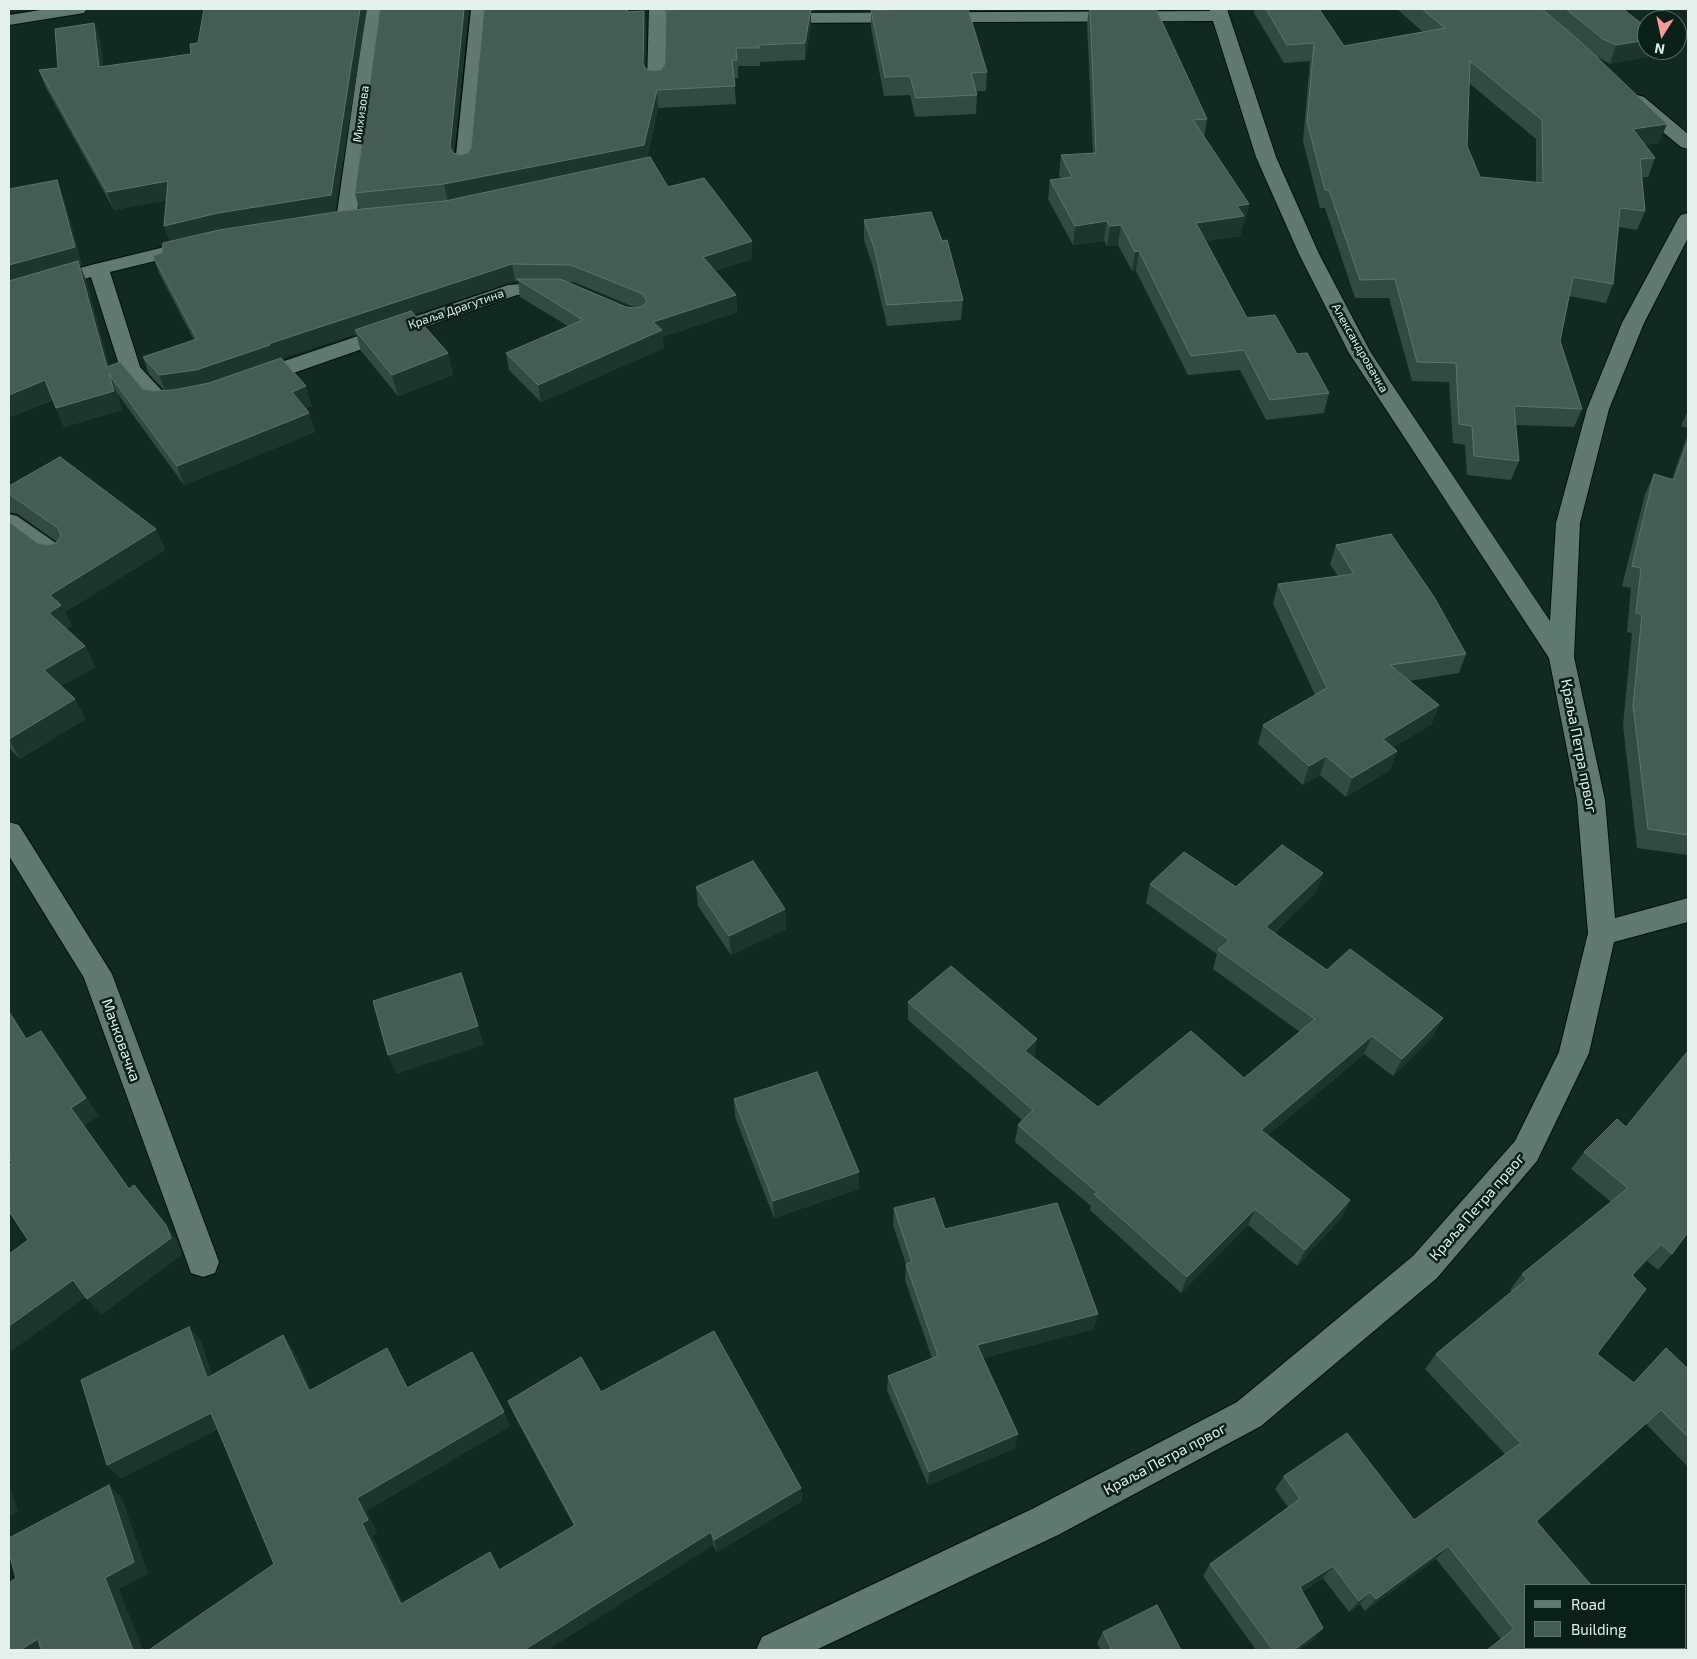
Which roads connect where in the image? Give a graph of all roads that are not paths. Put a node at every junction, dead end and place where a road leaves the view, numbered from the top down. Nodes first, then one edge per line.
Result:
1 (375, 9) edge
2 (479, 9) edge
3 (69, 10) edge
4 (1219, 12) edge
5 (657, 13) edge
6 (726, 18) edge
7 (755, 18) edge
8 (9, 20) edge
9 (656, 82) edge
10 (1622, 88) edge
11 (1688, 144) edge
12 (464, 165) edge
13 (1688, 219) edge
14 (346, 220) edge
15 (206, 243) edge
16 (98, 269) junction
17 (575, 292) edge
18 (9, 295) edge
19 (235, 385) edge
20 (198, 397) edge
21 (9, 522) edge
22 (57, 556) edge
23 (1561, 657) junction
24 (9, 833) edge
25 (1688, 910) edge
26 (1602, 934) junction
27 (204, 1262) dead end
28 (775, 1650) edge

1 - 14 street, Михизова
2 - 12 lane
3 - 8 street
4 - 7 street
4 - 23 street, Александровачка
5 - 6 street
5 - 9 street
10 - 11 street
13 - 23 street, Краља Петра првог
15 - 16 street
16 - 18 street
16 - 20 street
17 - 19 street, Краља Драгутина
21 - 22 street
23 - 26 street, Краља Петра првог
24 - 27 street, Мачковачка
25 - 26 street
26 - 28 street, Краља Петра првог

